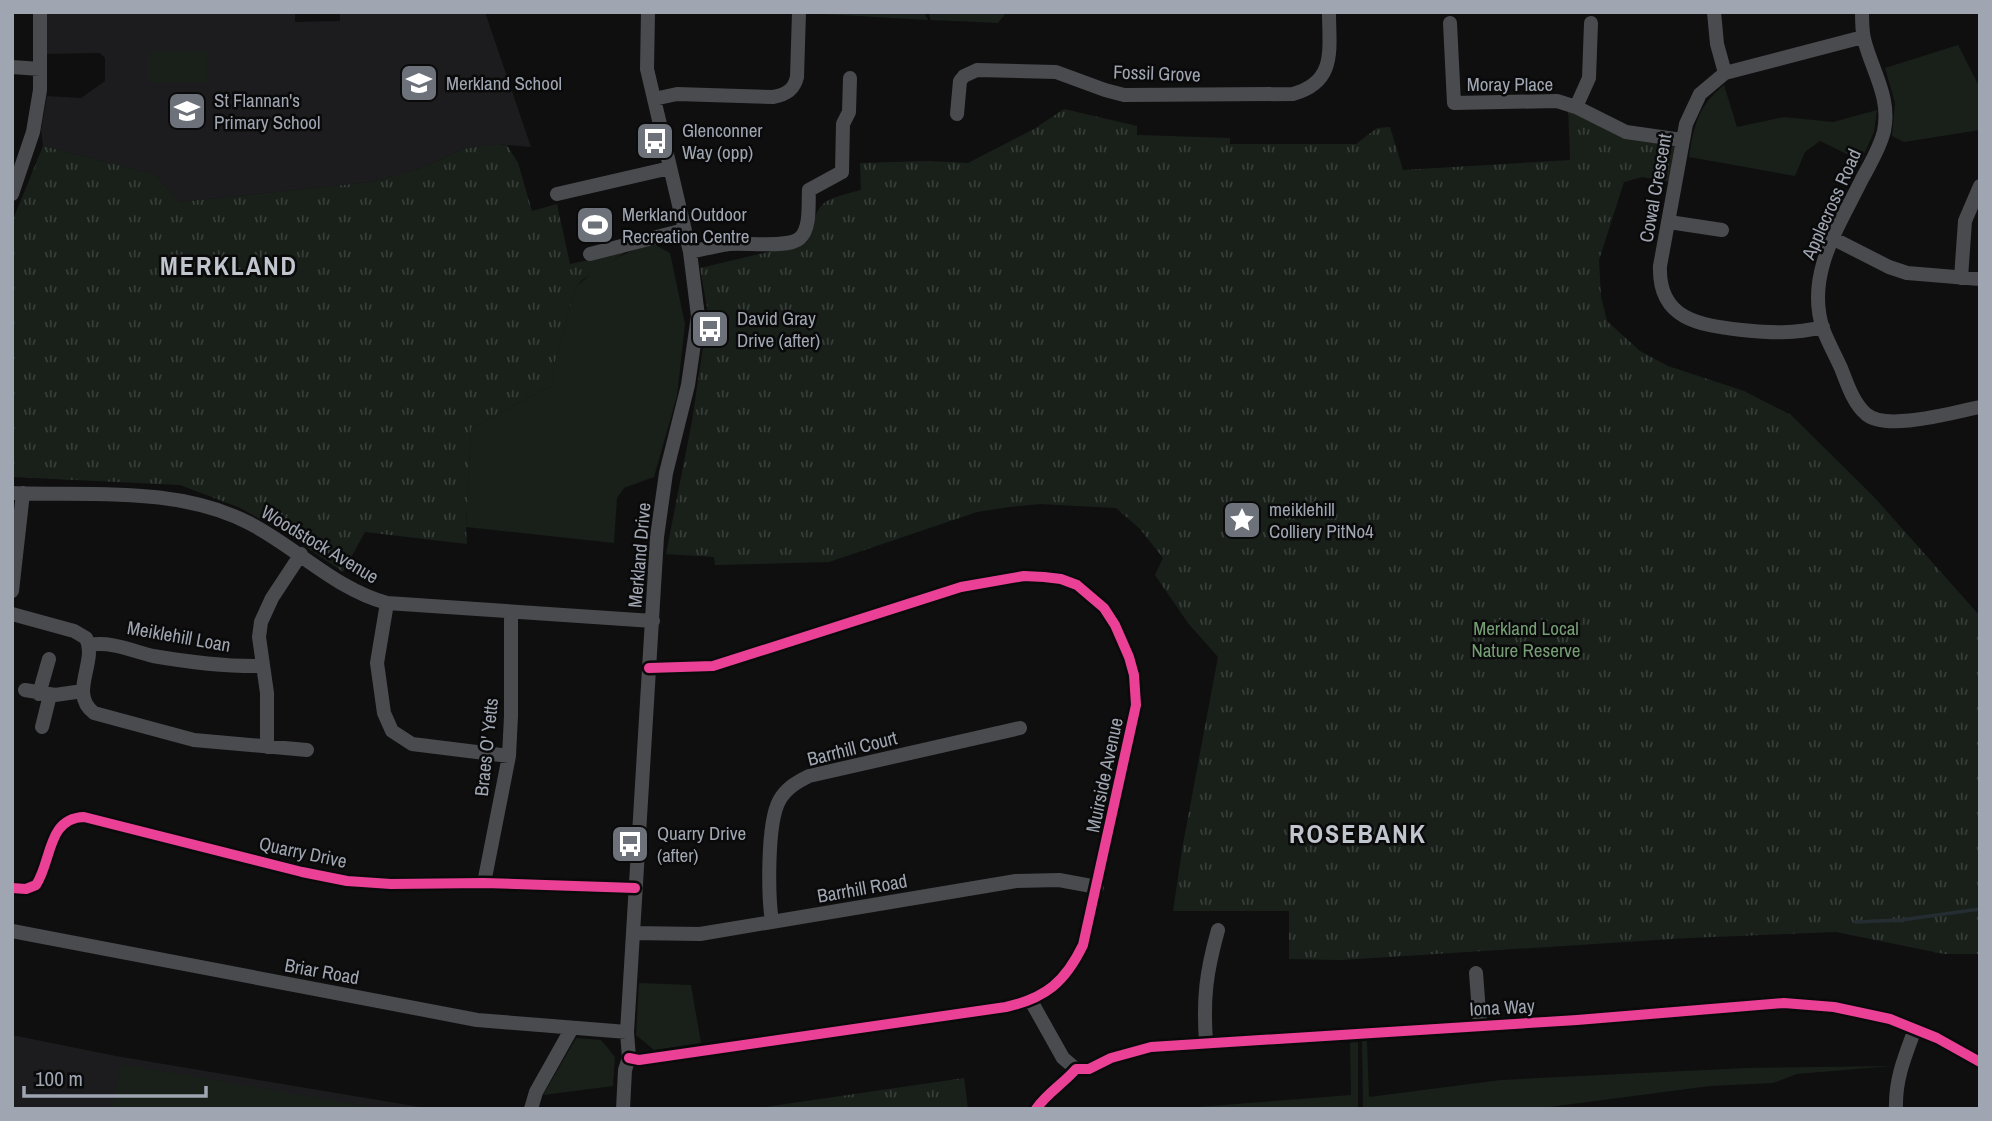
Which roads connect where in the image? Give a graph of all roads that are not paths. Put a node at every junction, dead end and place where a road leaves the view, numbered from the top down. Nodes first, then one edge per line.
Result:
1 (40, 12) edge
2 (648, 12) edge
3 (799, 12) edge
4 (1329, 12) edge
5 (1714, 12) edge
6 (1862, 12) edge
7 (1450, 23) dead end
8 (1591, 23) dead end
9 (1863, 37) junction
10 (12, 67) edge
11 (40, 69) junction
12 (1724, 73) junction
13 (850, 78) dead end
14 (654, 99) junction
15 (1576, 107) junction
16 (957, 114) dead end
17 (1682, 139) junction
18 (670, 168) junction
19 (1980, 186) edge
20 (12, 194) edge
21 (558, 194) dead end
22 (1669, 222) junction
23 (684, 229) junction
24 (1722, 230) dead end
25 (1832, 238) junction
26 (690, 252) junction
27 (590, 254) dead end
28 (1961, 278) junction
29 (1980, 279) edge
30 (1823, 327) junction
31 (1980, 407) edge
32 (18, 493) edge
33 (301, 554) junction
34 (12, 591) edge
35 (387, 603) junction
36 (511, 613) junction
37 (12, 614) edge
38 (653, 621) junction
39 (89, 645) junction
40 (49, 659) dead end
41 (263, 666) junction
42 (649, 668) junction
43 (83, 691) junction
44 (38, 693) junction
45 (42, 727) dead end
46 (1020, 728) dead end
47 (267, 747) junction
48 (307, 750) dead end
49 (509, 756) junction
50 (484, 883) junction
51 (1097, 887) junction
52 (12, 888) edge
53 (635, 888) junction
54 (772, 922) junction
55 (1218, 930) dead end
56 (12, 931) edge
57 (633, 933) junction
58 (1476, 973) dead end
59 (1031, 1000) junction
60 (1479, 1025) junction
61 (572, 1028) junction
62 (1915, 1029) junction
63 (627, 1032) junction
64 (1206, 1042) junction
65 (629, 1058) junction
66 (1980, 1062) edge
67 (1076, 1069) junction
68 (531, 1109) edge
69 (623, 1109) edge
70 (1036, 1109) edge
71 (1896, 1109) edge

1 - 11 street
2 - 14 street, Merkland Drive
3 - 14 street
4 - 16 street, Fossil Grove
5 - 12 street
6 - 9 street, Applecross Road
7 - 15 street, Moray Place
8 - 15 street
9 - 12 street, Cowal Crescent
9 - 25 street, Applecross Road
10 - 11 street
11 - 20 street
12 - 17 street, Cowal Crescent
13 - 26 street
14 - 18 street, Merkland Drive
15 - 17 street, Moray Place
17 - 22 street, Cowal Crescent
18 - 21 street
18 - 23 street, Merkland Drive
19 - 28 street
22 - 24 street
22 - 30 street, Cowal Crescent
23 - 26 street, Merkland Drive
23 - 27 street
25 - 28 street
25 - 30 street, Applecross Road
26 - 38 street, Merkland Drive
28 - 29 street
30 - 31 street, Applecross Road
32 - 33 street, Woodstock Avenue
32 - 34 street
33 - 35 street, Woodstock Avenue
33 - 41 street
35 - 36 street, Woodstock Avenue
35 - 49 street
36 - 38 street, Woodstock Avenue
36 - 49 street, Braes O' Yetts
37 - 39 street
38 - 42 street, Merkland Drive
39 - 41 street, Meiklehill Loan
39 - 43 street
40 - 44 street
41 - 47 street
42 - 51 street, Muirside Avenue
42 - 53 street, Merkland Drive
43 - 44 street
43 - 47 street
44 - 45 street
46 - 54 street, Barrhill Court
47 - 48 street
49 - 50 street, Braes O' Yetts
50 - 52 street, Quarry Drive
50 - 53 street, Quarry Drive
51 - 54 street, Barrhill Road
51 - 59 street, Muirside Avenue
53 - 57 street, Merkland Drive
54 - 57 street, Barrhill Road
55 - 64 street
56 - 61 street, Briar Road
57 - 63 street, Merkland Drive
58 - 60 street
59 - 65 street, Muirside Avenue
59 - 67 street
60 - 62 street, Iona Way
60 - 64 street, Iona Way
61 - 63 street, Briar Road
61 - 68 street
62 - 66 street, Iona Way
62 - 71 street
63 - 65 street, Merkland Drive
64 - 67 street, Iona Way
65 - 69 street, Merkland Drive
67 - 70 street, Iona Way

